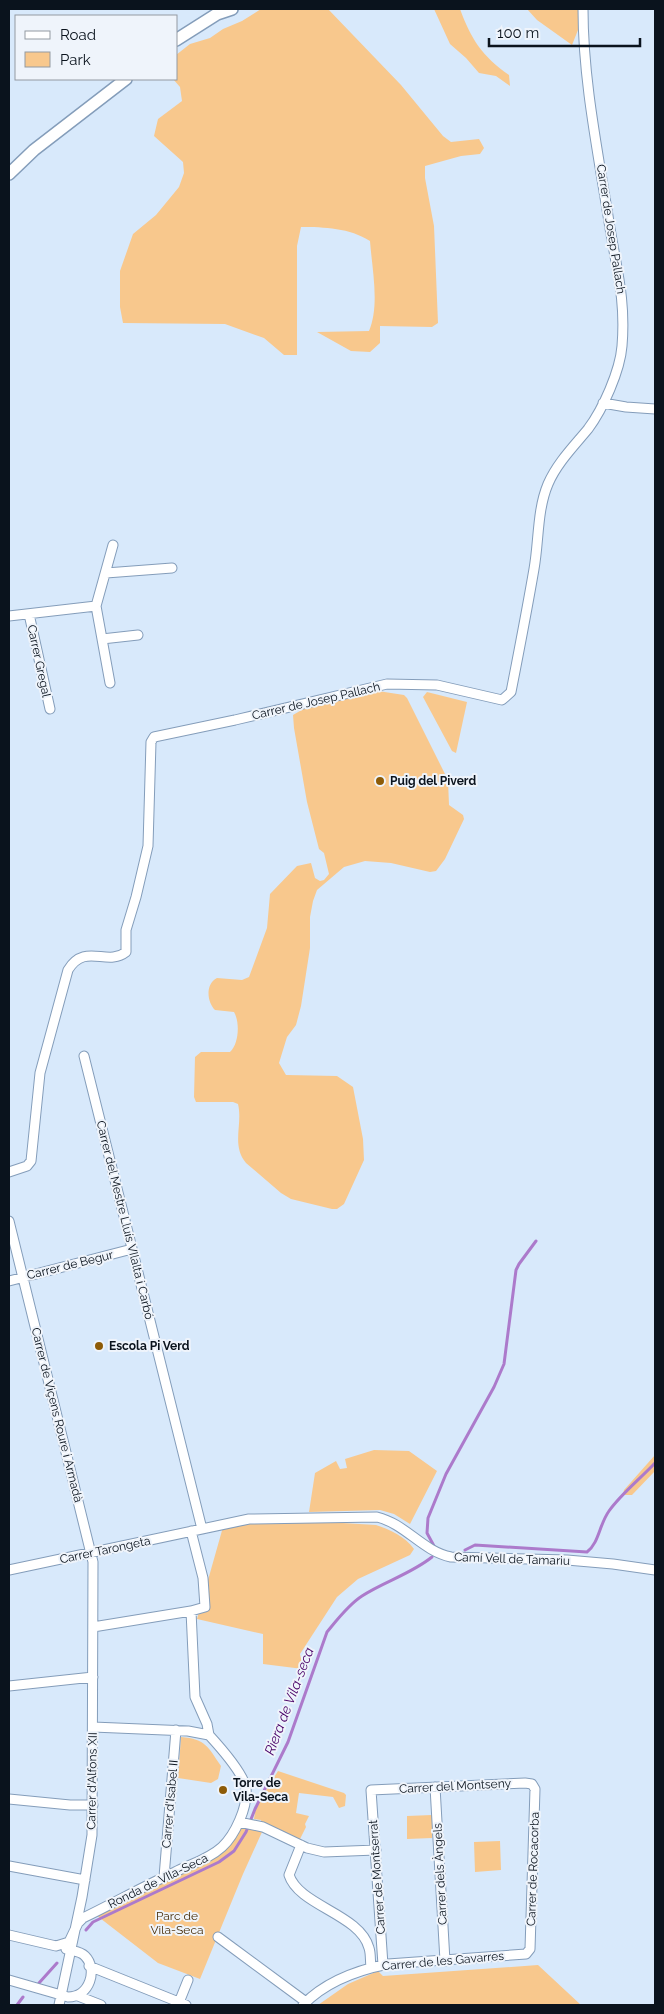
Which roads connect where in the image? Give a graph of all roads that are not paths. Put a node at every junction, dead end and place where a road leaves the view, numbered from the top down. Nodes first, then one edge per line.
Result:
1 (232, 9) edge
2 (583, 9) edge
3 (178, 39) edge
4 (125, 80) edge
5 (9, 174) edge
6 (603, 402) junction
7 (655, 409) edge
8 (112, 545) dead end
9 (172, 568) dead end
10 (106, 573) junction
11 (96, 606) junction
12 (29, 614) junction
13 (9, 616) edge
14 (138, 636) dead end
15 (102, 639) junction
16 (110, 683) dead end
17 (50, 709) dead end
18 (84, 1056) dead end
19 (9, 1172) edge
20 (9, 1221) edge
21 (132, 1249) junction
22 (23, 1277) junction
23 (9, 1281) edge
24 (202, 1529) junction
25 (191, 1531) junction
26 (92, 1554) junction
27 (9, 1570) edge
28 (655, 1570) edge
29 (191, 1611) junction
30 (93, 1626) junction
31 (93, 1677) junction
32 (9, 1686) edge
33 (93, 1727) junction
34 (176, 1730) junction
35 (209, 1735) junction
36 (435, 1787) junction
37 (535, 1789) joint
38 (371, 1790) joint
39 (9, 1799) edge
40 (93, 1805) junction
41 (239, 1822) junction
42 (301, 1845) junction
43 (376, 1850) junction
44 (9, 1866) edge
45 (164, 1877) junction
46 (85, 1880) junction
47 (75, 1929) junction
48 (9, 1935) edge
49 (218, 1936) dead end
50 (56, 1946) junction
51 (530, 1949) joint
52 (71, 1950) junction
53 (445, 1961) junction
54 (383, 1965) junction
55 (89, 1966) junction
56 (371, 1967) junction
57 (9, 1980) edge
58 (188, 1980) dead end
59 (61, 1995) junction
60 (78, 1996) junction
61 (181, 2004) edge
62 (305, 2004) edge
63 (59, 2005) edge
64 (101, 2005) edge

1 - 3 street
2 - 6 street, Carrer de Josep Pallach
4 - 5 street
6 - 7 street
6 - 19 street, Carrer de Josep Pallach
8 - 10 street
9 - 10 street
10 - 11 street
11 - 12 street
11 - 15 street
12 - 13 street
12 - 17 street, Carrer Gregal
14 - 15 street
15 - 16 street
18 - 21 street, Carrer del Mestre Lluís VIlalta i Carbó
20 - 22 street, Carrer de Viçens Roure i Armadà
21 - 22 street, Carrer de Begur
21 - 24 street, Carrer del Mestre Lluís VIlalta i Carbó
22 - 23 street, Carrer de Begur
22 - 26 street, Carrer de Viçens Roure i Armadà
24 - 25 street, Carrer Tarongeta
24 - 28 street, Camí Vell de Tamariu
25 - 26 street, Carrer Tarongeta
25 - 29 street
26 - 27 street, Carrer Tarongeta
26 - 30 street, Carrer d'Alfons XII
29 - 30 street
29 - 35 street
30 - 31 street, Carrer d'Alfons XII
31 - 32 street
31 - 33 street, Carrer d'Alfons XII
33 - 34 street
33 - 40 street, Carrer d'Alfons XII
34 - 35 street
34 - 45 street, Carrer d'Isabel II
35 - 41 street, Ronda de VIla-Seca
36 - 37 street, Carrer del Montseny
36 - 38 street, Carrer del Montseny
36 - 53 street, Carrer dels Àngels
37 - 51 street, Carrer de Rocacorba
38 - 43 street, Carrer de Montserrat
39 - 40 street
40 - 46 street, Carrer d'Alfons XII
41 - 42 street
41 - 45 street, Ronda de VIla-Seca
42 - 43 street
42 - 56 street
43 - 54 street, Carrer de Montserrat
44 - 46 street
45 - 47 street, Ronda de VIla-Seca
46 - 47 street, Carrer d'Alfons XII
47 - 50 street, Ronda de VIla-Seca
47 - 52 street, Carrer d'Alfons XII
48 - 50 street
49 - 62 street
50 - 52 street
51 - 53 street, Carrer de les Gavarres
52 - 55 street
52 - 59 street, Carrer d'Alfons XII
53 - 54 street, Carrer de les Gavarres
54 - 56 street, Carrer de les Gavarres
55 - 60 street
55 - 61 street
56 - 62 street, Carrer de les Gavarres
57 - 59 street
58 - 61 street
59 - 60 street
59 - 63 street, Carrer d'Alfons XII
60 - 64 street

